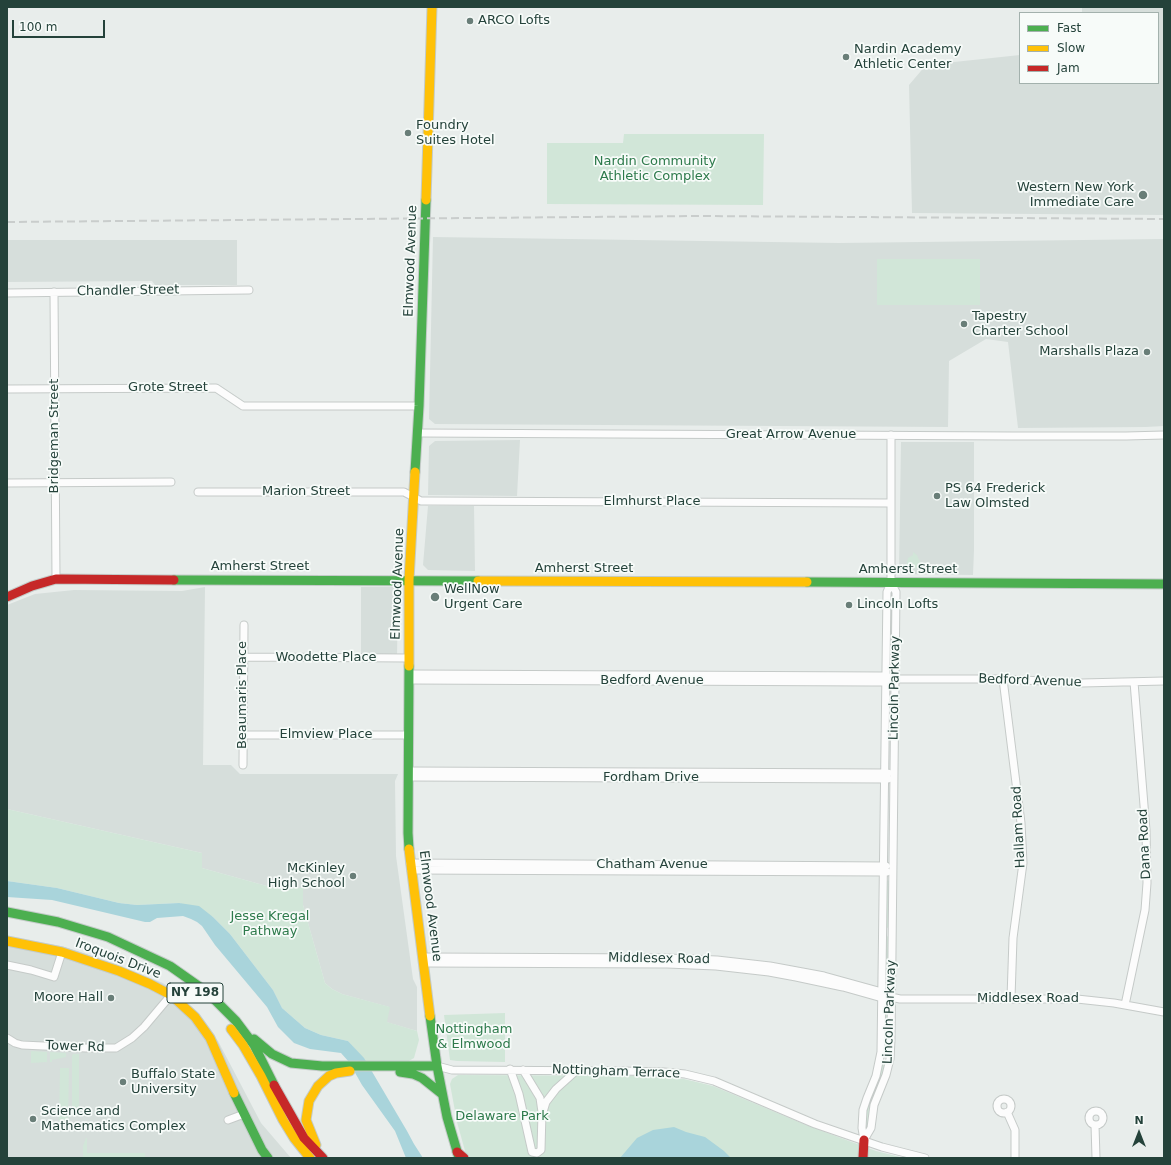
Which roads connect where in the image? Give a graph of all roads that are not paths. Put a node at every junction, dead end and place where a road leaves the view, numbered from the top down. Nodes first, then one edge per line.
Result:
1 (432, 7) edge
2 (249, 290) dead end
3 (54, 292) junction
4 (7, 293) edge
5 (7, 389) edge
6 (55, 389) junction
7 (419, 406) junction
8 (418, 433) junction
9 (1164, 434) edge
10 (891, 436) junction
11 (171, 482) dead end
12 (7, 483) edge
13 (55, 483) junction
14 (198, 492) dead end
15 (414, 497) junction
16 (891, 503) junction
17 (56, 579) junction
18 (409, 580) junction
19 (891, 583) junction
20 (1164, 584) edge
21 (7, 597) edge
22 (244, 625) dead end
23 (886, 630) junction
24 (896, 630) junction
25 (244, 657) junction
26 (409, 658) junction
27 (409, 677) junction
28 (886, 679) junction
29 (895, 679) junction
30 (1003, 679) junction
31 (1164, 681) edge
32 (1134, 682) junction
33 (885, 728) junction
34 (895, 728) junction
35 (243, 734) junction
36 (408, 735) junction
37 (243, 765) dead end
38 (408, 774) junction
39 (884, 776) junction
40 (894, 776) junction
41 (884, 822) junction
42 (893, 823) junction
43 (411, 866) junction
44 (883, 869) junction
45 (893, 869) junction
46 (7, 912) edge
47 (7, 921) edge
48 (882, 932) junction
49 (892, 932) junction
50 (7, 941) edge
51 (62, 952) junction
52 (423, 960) junction
53 (7, 965) edge
54 (171, 995) junction
55 (882, 995) junction
56 (891, 997) junction
57 (1011, 998) junction
58 (1125, 1005) junction
59 (1164, 1012) edge
60 (236, 1021) junction
61 (7, 1038) edge
62 (880, 1057) junction
63 (890, 1059) junction
64 (437, 1066) junction
65 (342, 1069) junction
66 (382, 1069) junction
67 (510, 1069) junction
68 (523, 1070) junction
69 (576, 1071) junction
70 (442, 1094) junction
71 (1008, 1112) dead end
72 (244, 1114) junction
73 (542, 1114) junction
74 (228, 1120) dead end
75 (1095, 1125) dead end
76 (864, 1140) junction
77 (460, 1156) edge
78 (268, 1158) edge
79 (310, 1158) edge
80 (323, 1158) edge
81 (863, 1158) edge
82 (925, 1158) edge
83 (1015, 1158) edge
84 (1096, 1158) edge

1 - 7 main road, Elmwood Avenue
2 - 3 street, Chandler Street
3 - 4 street, Chandler Street
3 - 6 street, Bridgeman Street
5 - 6 street, Grote Street
6 - 7 street, Grote Street
6 - 13 street, Bridgeman Street
7 - 8 main road, Elmwood Avenue
8 - 10 street, Great Arrow Avenue
8 - 15 main road, Elmwood Avenue
9 - 10 street, Great Arrow Avenue
10 - 16 street, Lincoln Parkway
11 - 13 street
12 - 13 street
13 - 17 street, Bridgeman Street
14 - 15 street, Marion Street
15 - 16 street, Elmhurst Place
15 - 18 main road, Elmwood Avenue
16 - 19 street, Lincoln Parkway
17 - 18 main road, Amherst Street
17 - 21 main road, Amherst Street
18 - 19 main road, Amherst Street
18 - 26 main road, Elmwood Avenue
19 - 20 main road, Amherst Street
19 - 23 street, Lincoln Parkway
19 - 24 street, Lincoln Parkway
22 - 25 street, Beaumaris Place
23 - 24 street
23 - 28 street, Lincoln Parkway
24 - 29 street, Lincoln Parkway
25 - 26 street, Woodette Place
25 - 35 street, Beaumaris Place
26 - 27 main road, Elmwood Avenue
27 - 28 street, Bedford Avenue
27 - 36 main road, Elmwood Avenue
28 - 29 street, Bedford Avenue
28 - 33 street, Lincoln Parkway
29 - 30 street, Bedford Avenue
29 - 34 street, Lincoln Parkway
30 - 32 street, Bedford Avenue
30 - 57 street, Hallam Road
31 - 32 street, Bedford Avenue
32 - 58 street, Dana Road
33 - 34 street
33 - 39 street, Lincoln Parkway
34 - 40 street, Lincoln Parkway
35 - 36 street, Elmview Place
35 - 37 street, Beaumaris Place
36 - 38 main road, Elmwood Avenue
38 - 39 street, Fordham Drive
38 - 43 main road, Elmwood Avenue
39 - 40 street, Fordham Drive
39 - 41 street, Lincoln Parkway
40 - 42 street, Lincoln Parkway
41 - 42 street
41 - 44 street, Lincoln Parkway
42 - 45 street, Lincoln Parkway
43 - 44 street, Chatham Avenue
43 - 52 main road, Elmwood Avenue
44 - 45 street, Chatham Avenue
44 - 48 street, Lincoln Parkway
45 - 49 street, Lincoln Parkway
46 - 60 main road, NY 198
47 - 79 main road, NY 198
48 - 49 street
48 - 55 street, Lincoln Parkway
49 - 56 street, Lincoln Parkway
50 - 51 main road, Iroquois Drive
51 - 53 street
51 - 54 main road, Iroquois Drive
52 - 55 street, Middlesex Road
52 - 64 main road, Elmwood Avenue
54 - 61 street, Tower Rd
54 - 72 main road, Iroquois Drive
55 - 56 street, Middlesex Road
55 - 62 street, Lincoln Parkway
56 - 57 street, Middlesex Road
56 - 63 street, Lincoln Parkway
57 - 58 street, Middlesex Road
58 - 59 street, Middlesex Road
60 - 65 main road
60 - 80 main road, NY 198
62 - 63 street
62 - 76 street, Lincoln Parkway
63 - 76 street, Lincoln Parkway
64 - 66 main road
64 - 67 street, Nottingham Terrace
64 - 70 main road, Elmwood Avenue
65 - 66 main road
65 - 80 main road
66 - 70 main road
67 - 68 street, Nottingham Terrace
67 - 73 street
68 - 69 street, Nottingham Terrace
68 - 73 street
69 - 73 street
69 - 76 street, Nottingham Terrace
70 - 77 main road, Elmwood Avenue
71 - 83 street
72 - 74 street
72 - 78 main road, Iroquois Drive
75 - 84 street
76 - 81 main road
76 - 82 street, Nottingham Terrace

